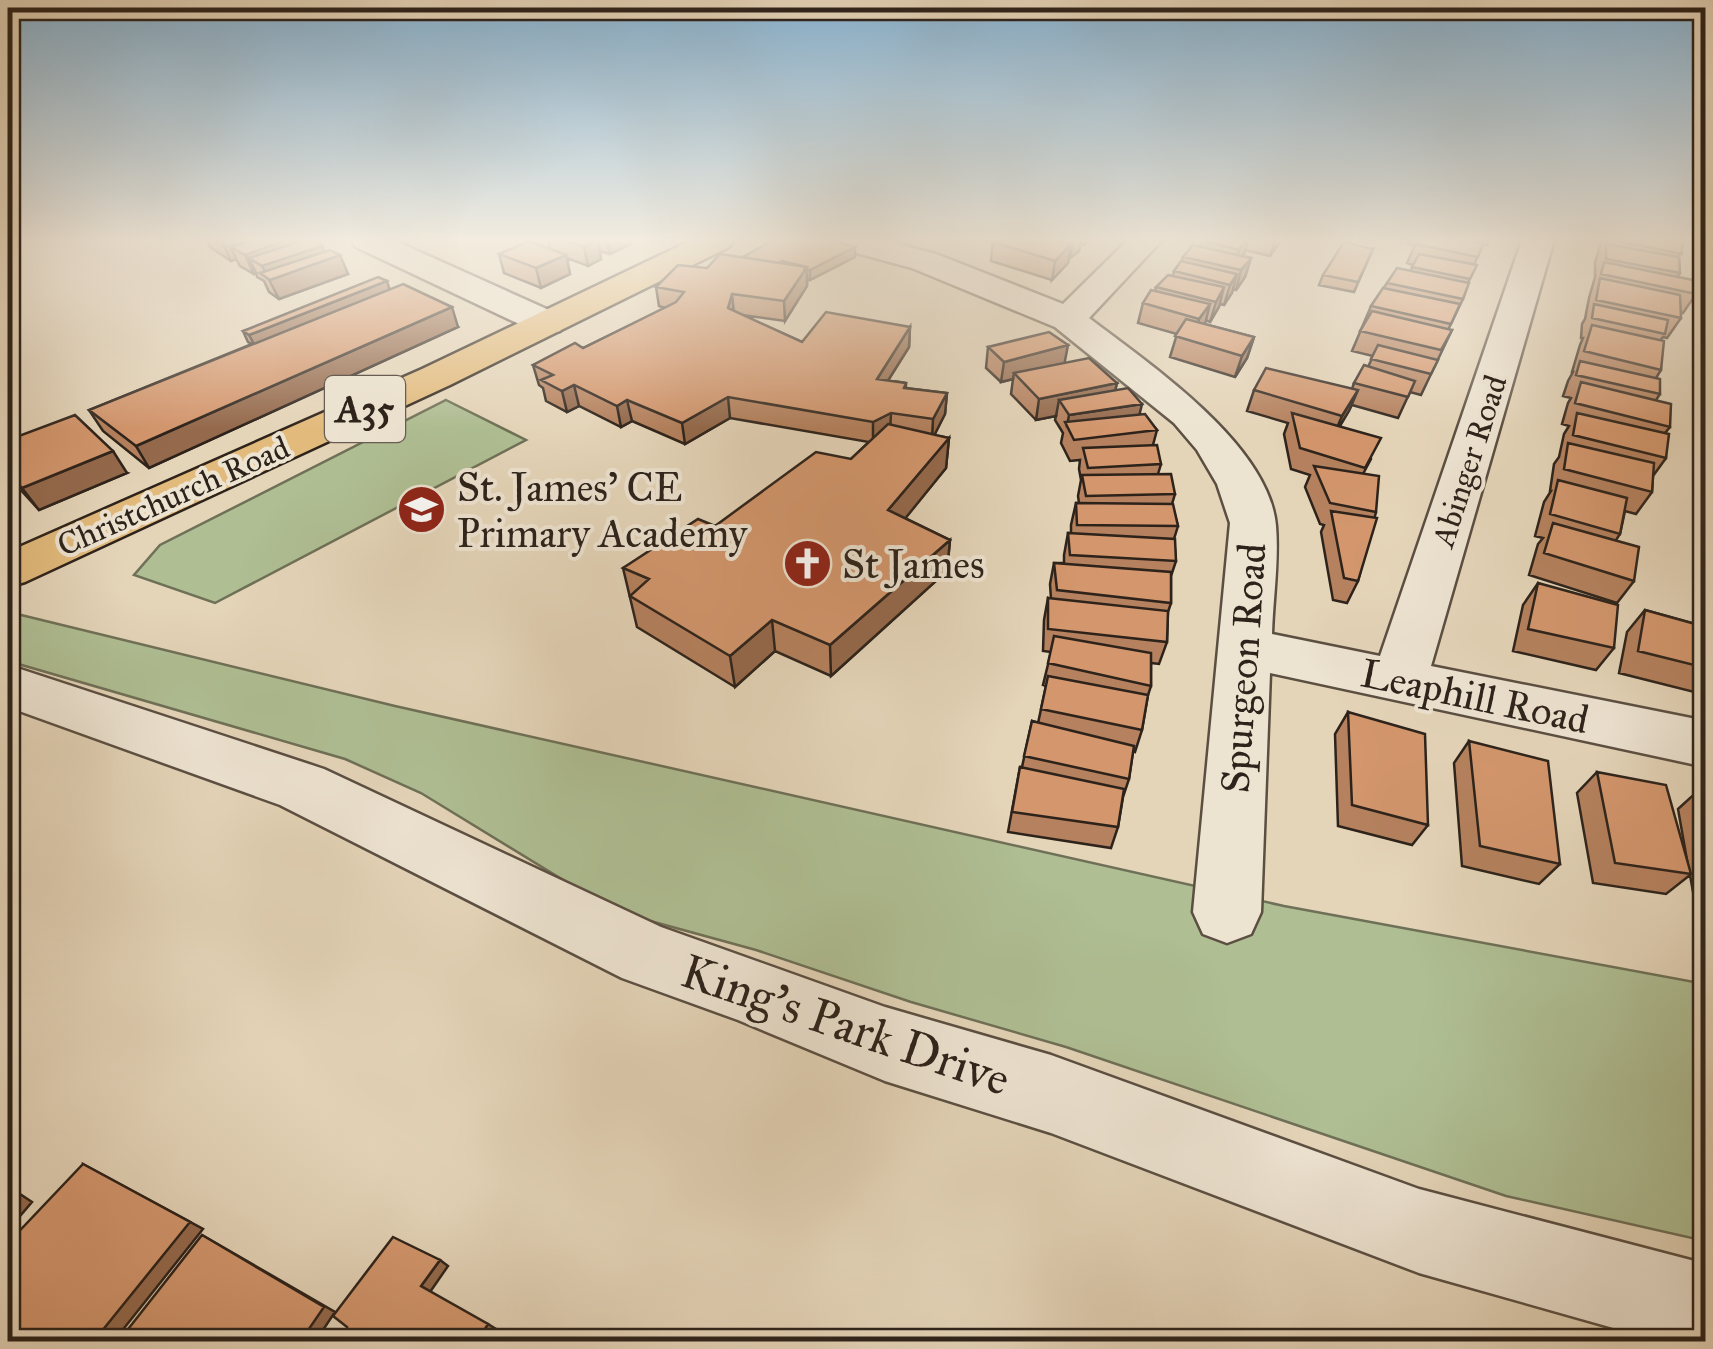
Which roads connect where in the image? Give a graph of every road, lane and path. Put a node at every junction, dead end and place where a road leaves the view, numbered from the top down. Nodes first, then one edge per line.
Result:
1 (505, 303) edge
2 (587, 303) edge
3 (1030, 303) edge
4 (1083, 303) edge
5 (1518, 303) edge
6 (1068, 318) junction
7 (547, 322) junction
8 (8, 571) edge
9 (1245, 648) junction
10 (1398, 681) junction
11 (8, 686) edge
12 (1706, 744) edge
13 (1227, 912) dead end
14 (1706, 1309) edge

1 - 7 street
2 - 7 main road, Christchurch Road / A35
3 - 6 street, Spurgeon Road
4 - 6 street
5 - 10 street, Abinger Road
6 - 9 street, Spurgeon Road
7 - 8 main road, Christchurch Road / A35
9 - 10 street, Leaphill Road
9 - 13 street, Spurgeon Road
10 - 12 street, Leaphill Road
11 - 14 street, King's Park Drive

